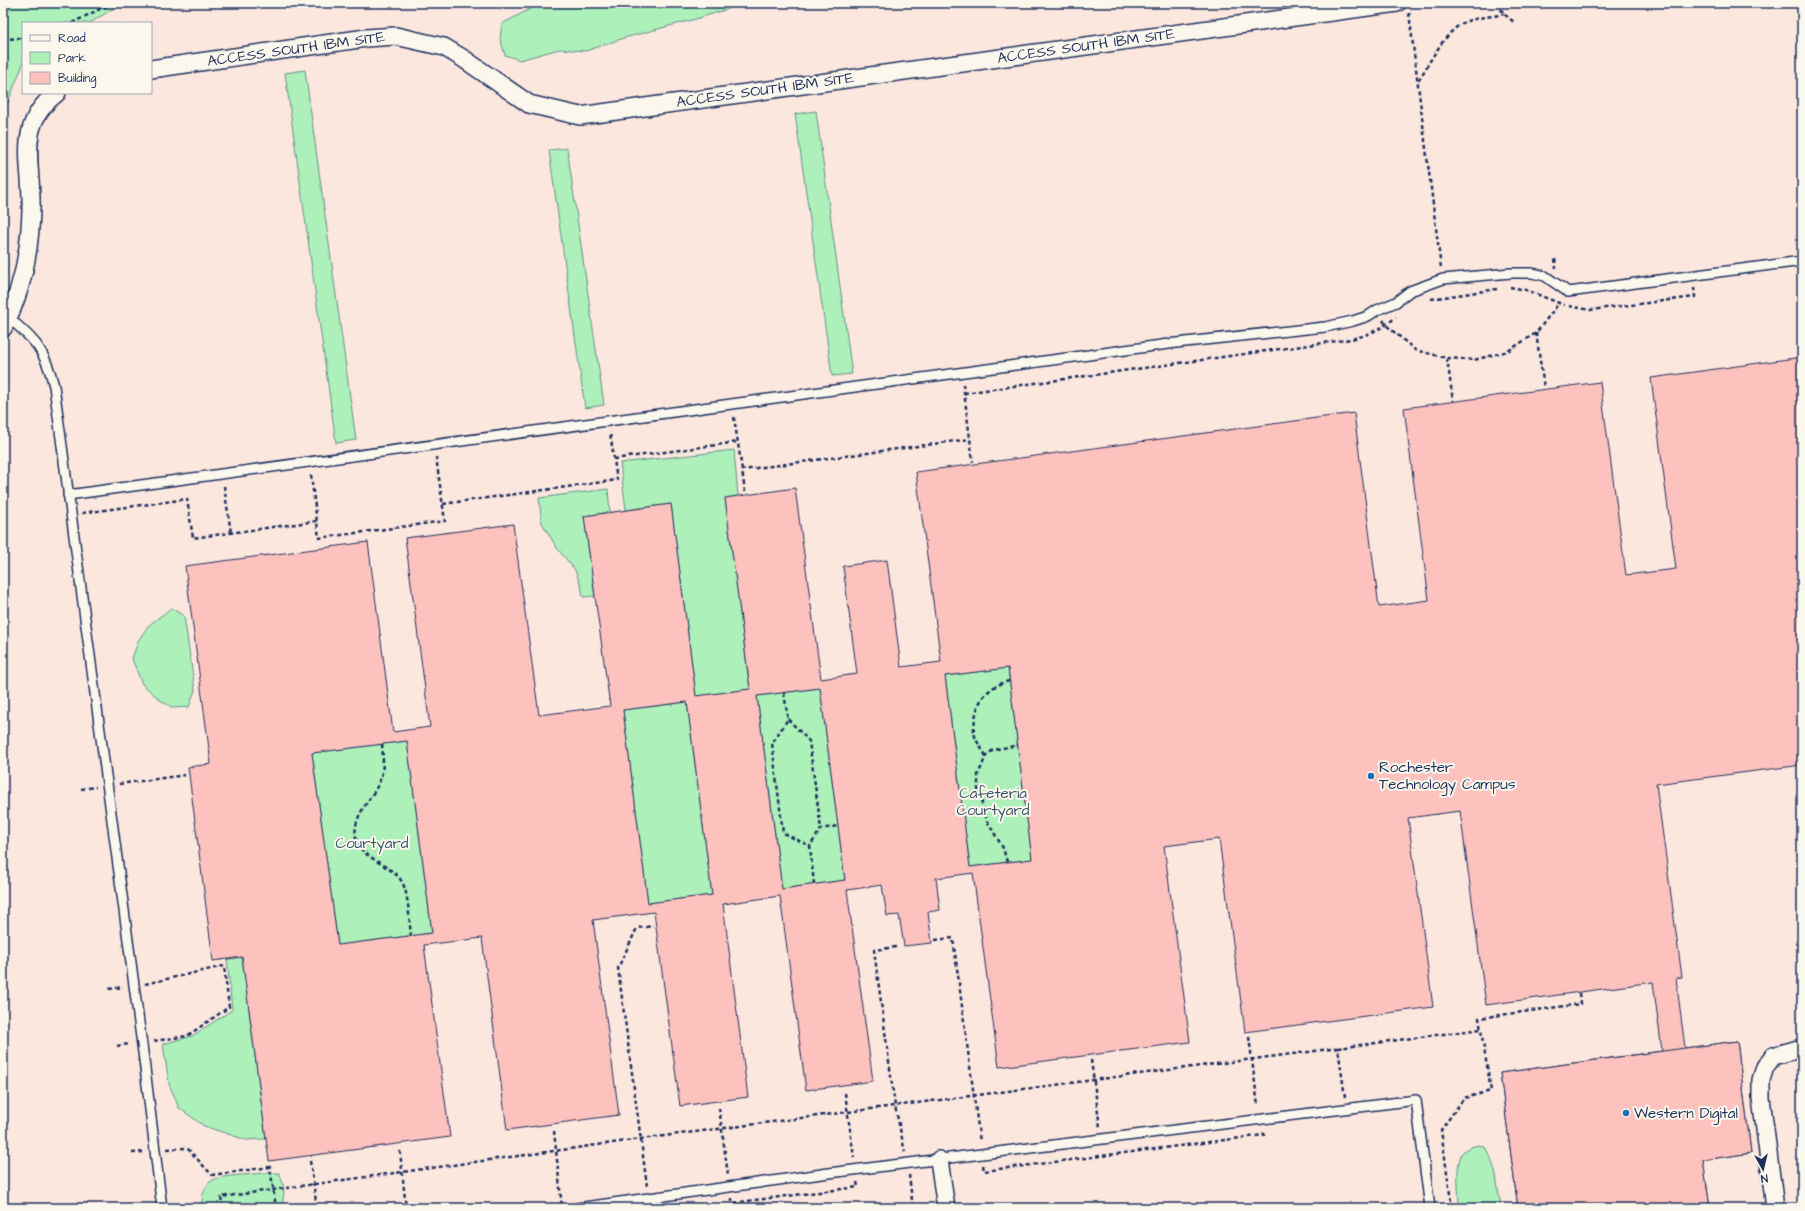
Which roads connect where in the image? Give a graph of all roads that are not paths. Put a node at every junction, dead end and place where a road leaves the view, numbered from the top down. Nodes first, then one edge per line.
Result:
1 (1403, 7) edge
2 (152, 69) edge
3 (56, 94) edge
4 (1802, 261) edge
5 (5, 320) edge
6 (68, 495) junction
7 (1802, 1048) edge
8 (939, 1160) junction
9 (162, 1208) edge
10 (577, 1208) edge
11 (946, 1208) edge
12 (1430, 1208) edge
13 (1776, 1208) edge

1 - 2 street, ACCESS SOUTH IBM SITE
3 - 5 street
4 - 6 lane
5 - 6 lane
6 - 9 lane
7 - 13 street
8 - 10 lane
8 - 11 street
8 - 12 lane

